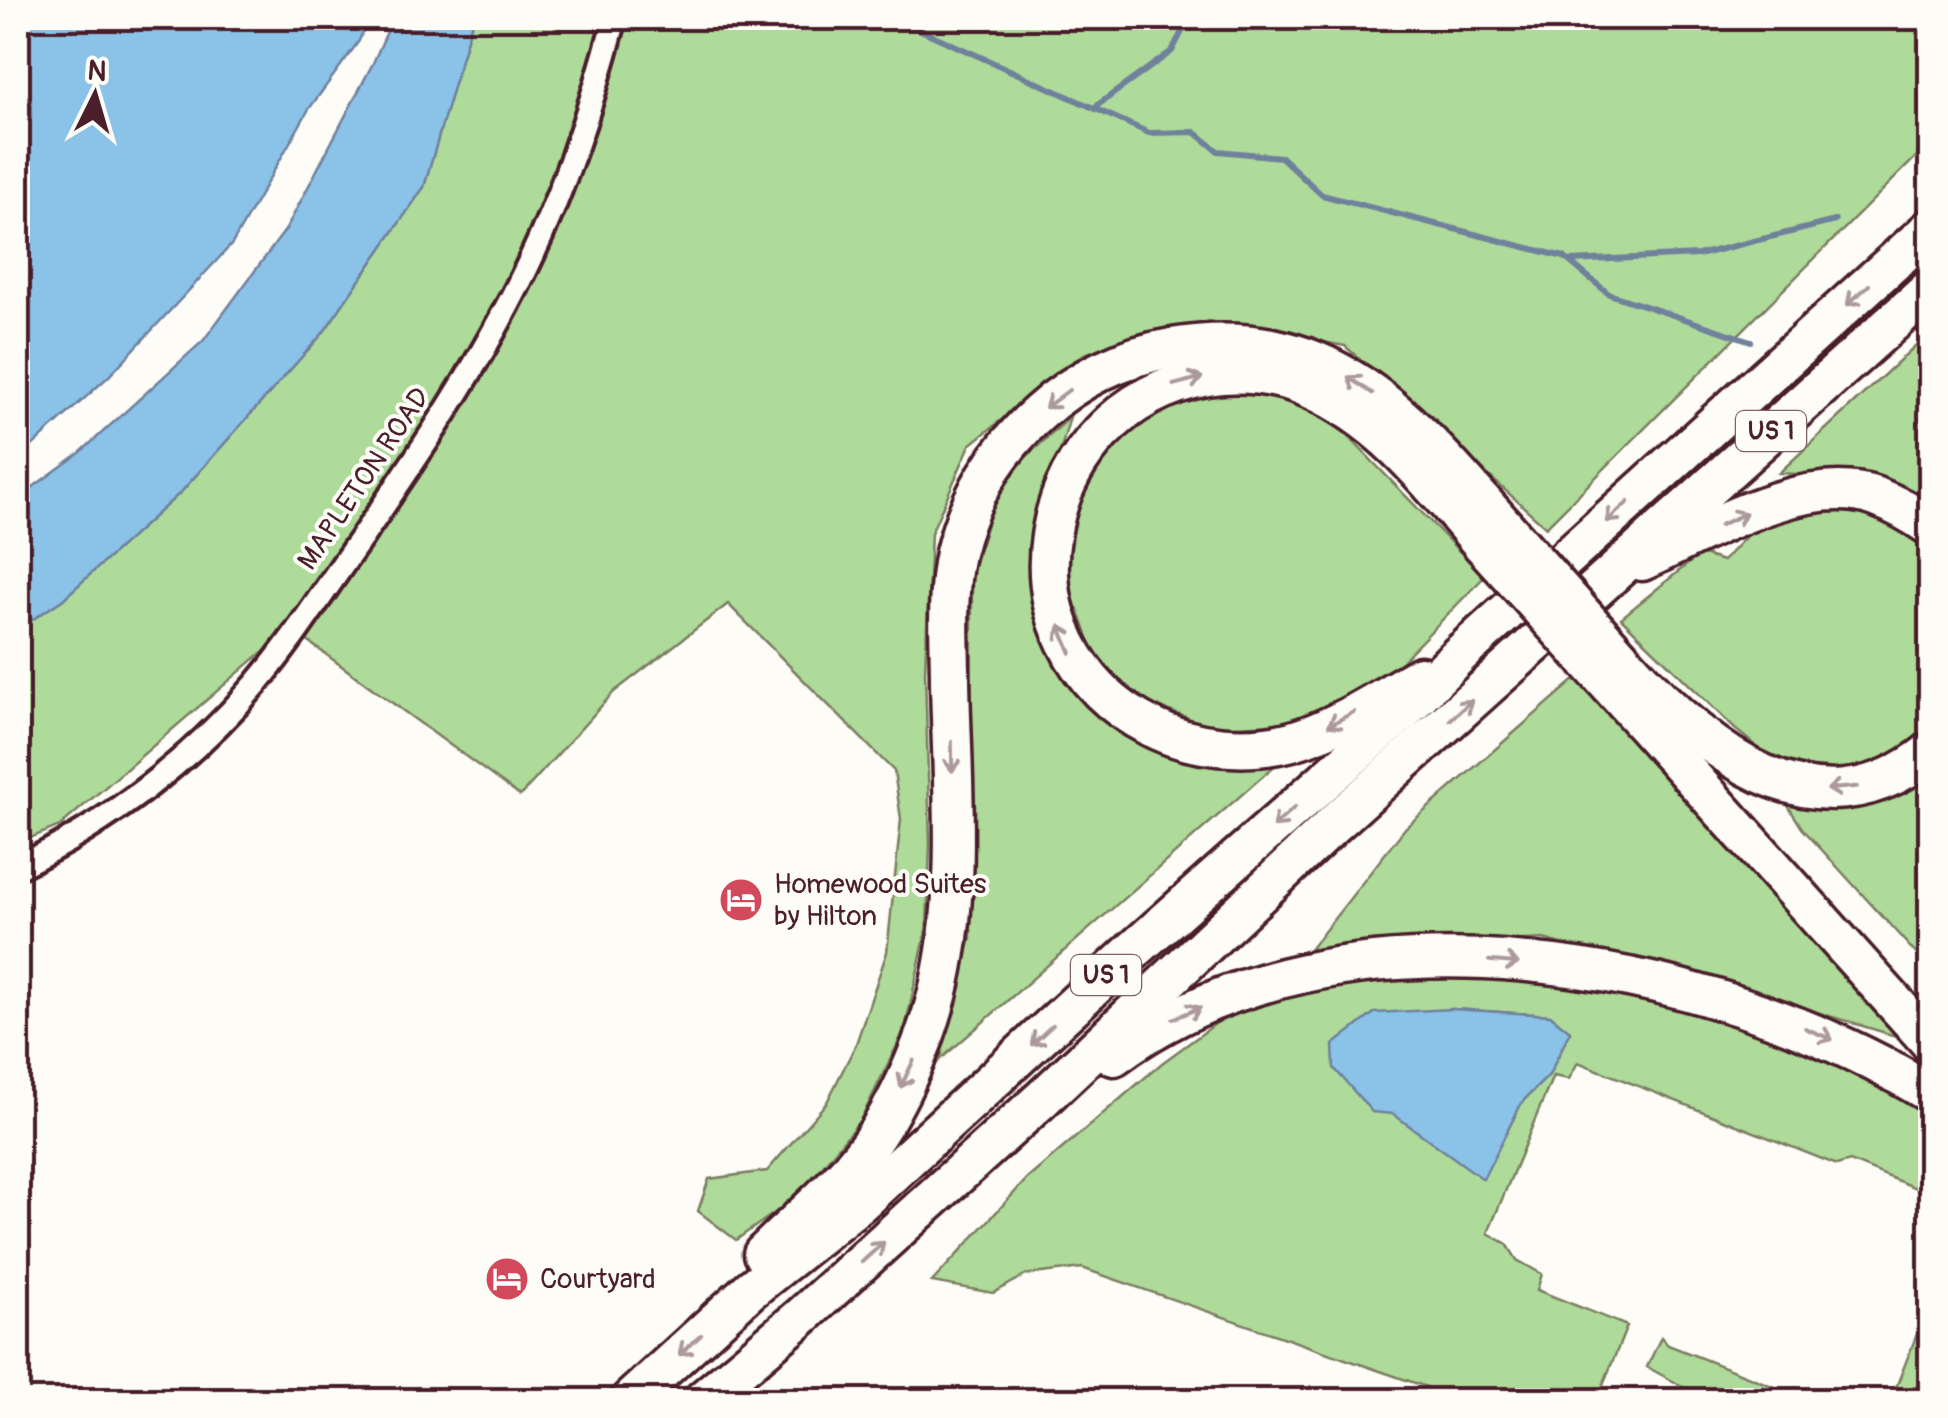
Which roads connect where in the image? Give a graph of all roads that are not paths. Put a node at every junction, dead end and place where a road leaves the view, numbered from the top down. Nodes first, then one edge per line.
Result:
1 (616, 18) edge
2 (1930, 229) edge
3 (1930, 289) edge
4 (1930, 526) edge
5 (1494, 536) junction
6 (1613, 574) junction
7 (1458, 656) junction
8 (1614, 669) junction
9 (1652, 693) junction
10 (1930, 752) edge
11 (18, 866) edge
12 (1930, 1007) edge
13 (1930, 1042) edge
14 (1930, 1093) edge
15 (1043, 1098) junction
16 (750, 1290) junction
17 (630, 1400) edge
18 (702, 1400) edge

1 - 11 street, MAPLETON ROAD
2 -> 7 highway, US 1
3 - 6 highway, US 1
6 -> 4 highway
7 -> 5 highway
5 - 8 highway, bridge
5 -> 16 highway
15 -> 6 highway, US 1
7 -> 16 highway, US 1
8 - 9 highway
8 - 13 highway
10 -> 9 highway
9 - 12 highway
15 -> 14 highway
18 -> 15 highway, US 1
16 -> 17 highway, US 1

